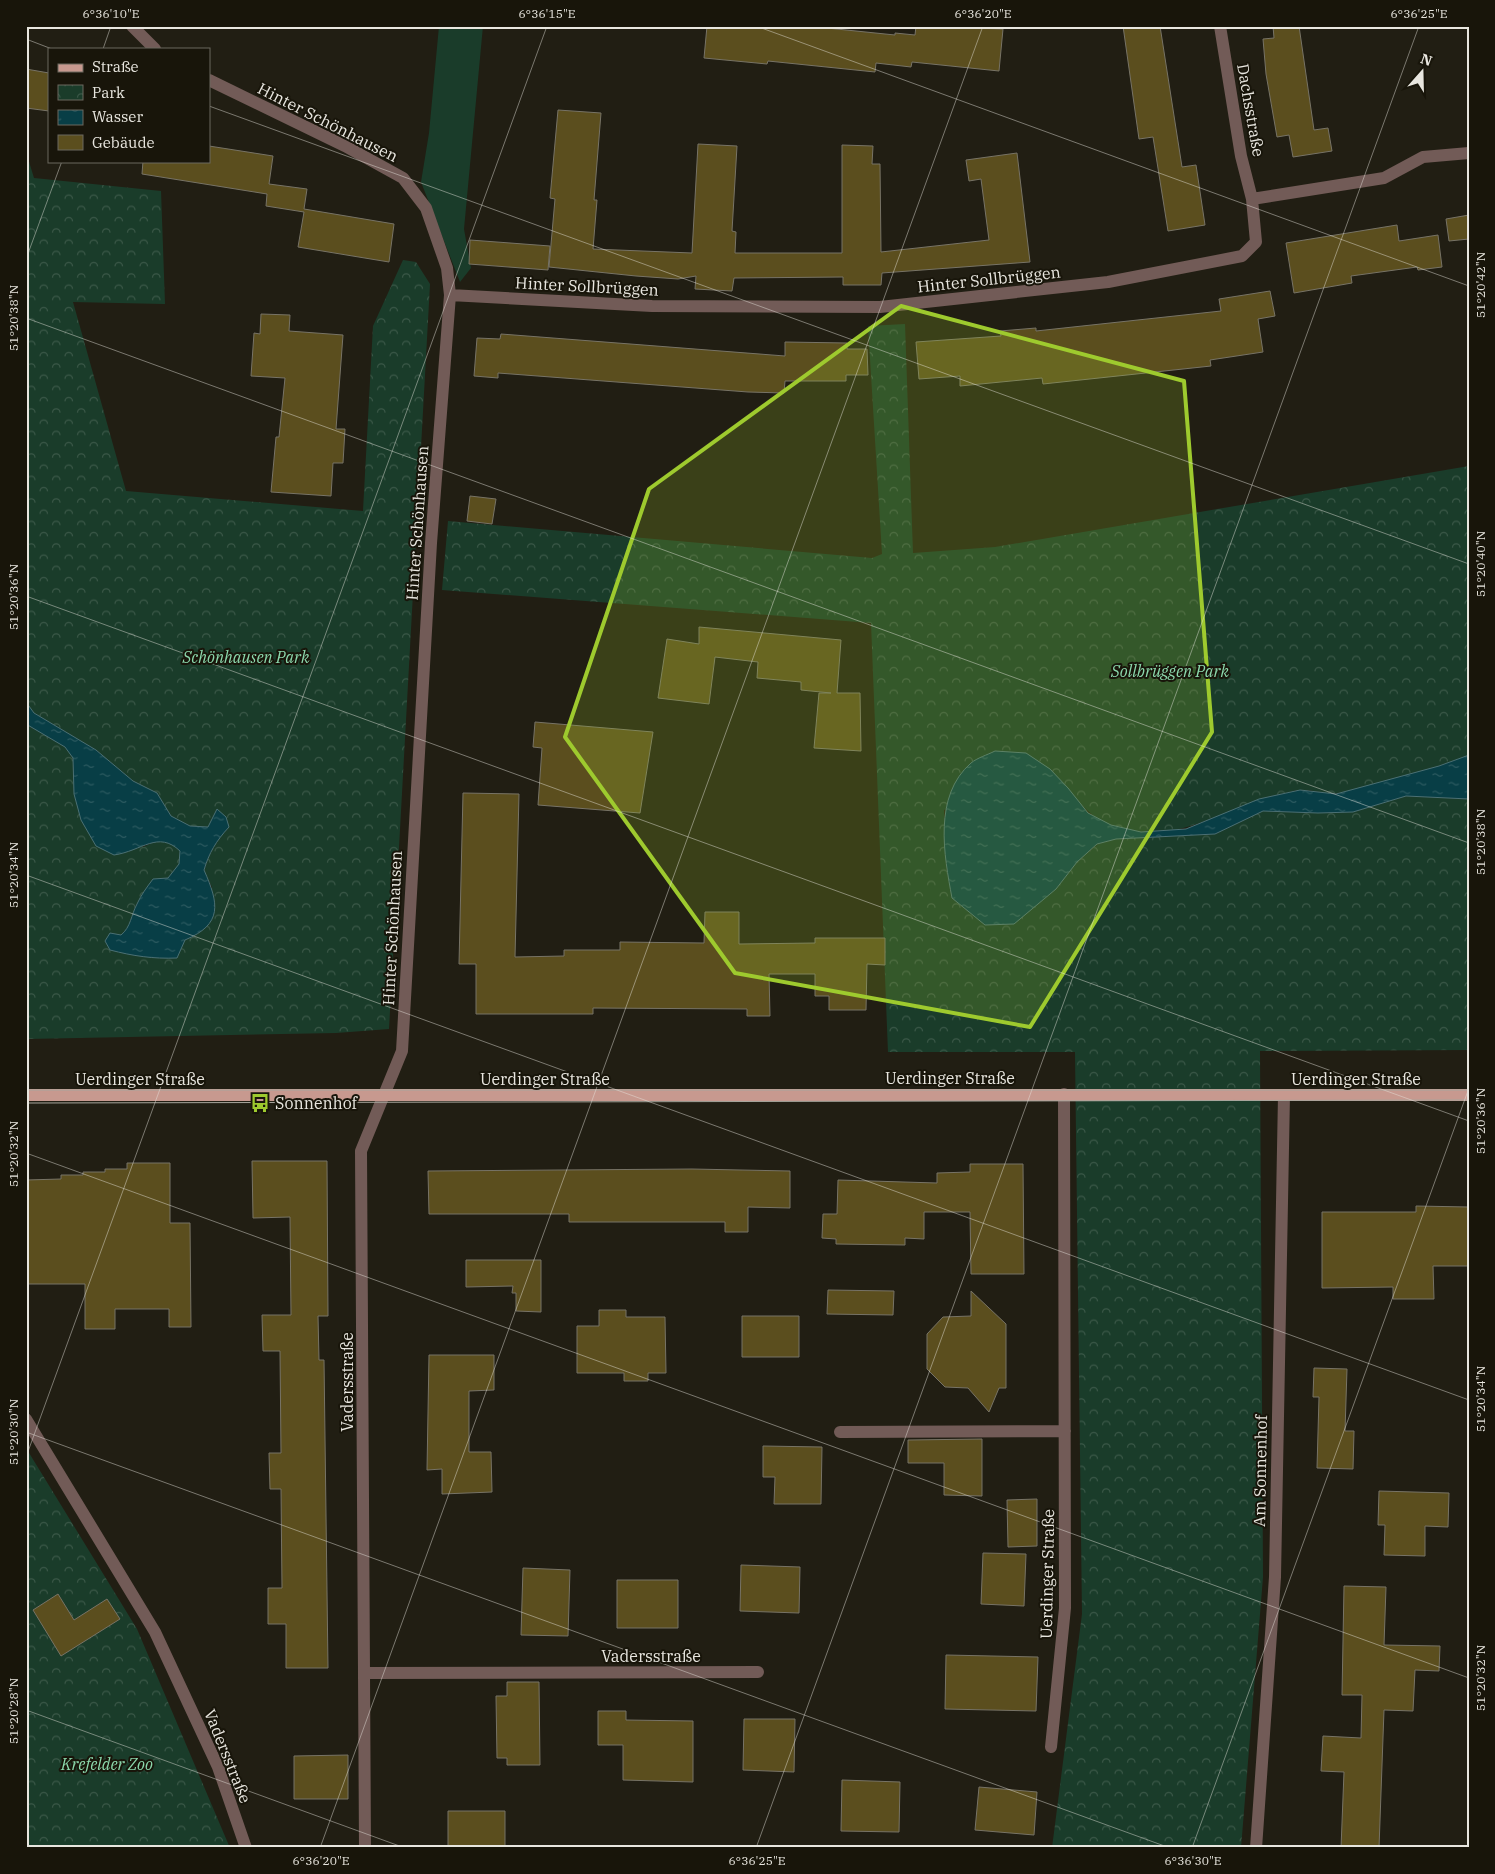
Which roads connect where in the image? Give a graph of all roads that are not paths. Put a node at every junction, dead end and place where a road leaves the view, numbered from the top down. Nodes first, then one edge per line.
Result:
1 (132, 26) edge
2 (1220, 26) edge
3 (154, 48) edge
4 (210, 80) edge
5 (1469, 153) edge
6 (1252, 199) junction
7 (450, 295) junction
8 (1064, 1094) junction
9 (26, 1095) edge
10 (383, 1095) junction
11 (1284, 1095) junction
12 (1469, 1095) edge
13 (26, 1419) edge
14 (1065, 1431) junction
15 (840, 1432) dead end
16 (758, 1672) dead end
17 (365, 1673) junction
18 (1051, 1747) dead end
19 (246, 1848) edge
20 (365, 1848) edge
21 (1256, 1848) edge

1 - 3 street
2 - 6 street, Dachsstraße
4 - 7 street, Hinter Schönhausen
5 - 6 street
6 - 7 street, Hinter Sollbrüggen
7 - 10 street, Hinter Schönhausen
8 - 10 main road, Uerdinger Straße
8 - 11 main road, Uerdinger Straße
8 - 14 street, Uerdinger Straße
9 - 10 main road, Uerdinger Straße
10 - 17 street, Vadersstraße
11 - 12 main road, Uerdinger Straße
11 - 21 street, Am Sonnenhof
13 - 19 street, Vadersstraße
14 - 15 street
14 - 18 street, Uerdinger Straße
16 - 17 street, Vadersstraße
17 - 20 street, Vadersstraße

